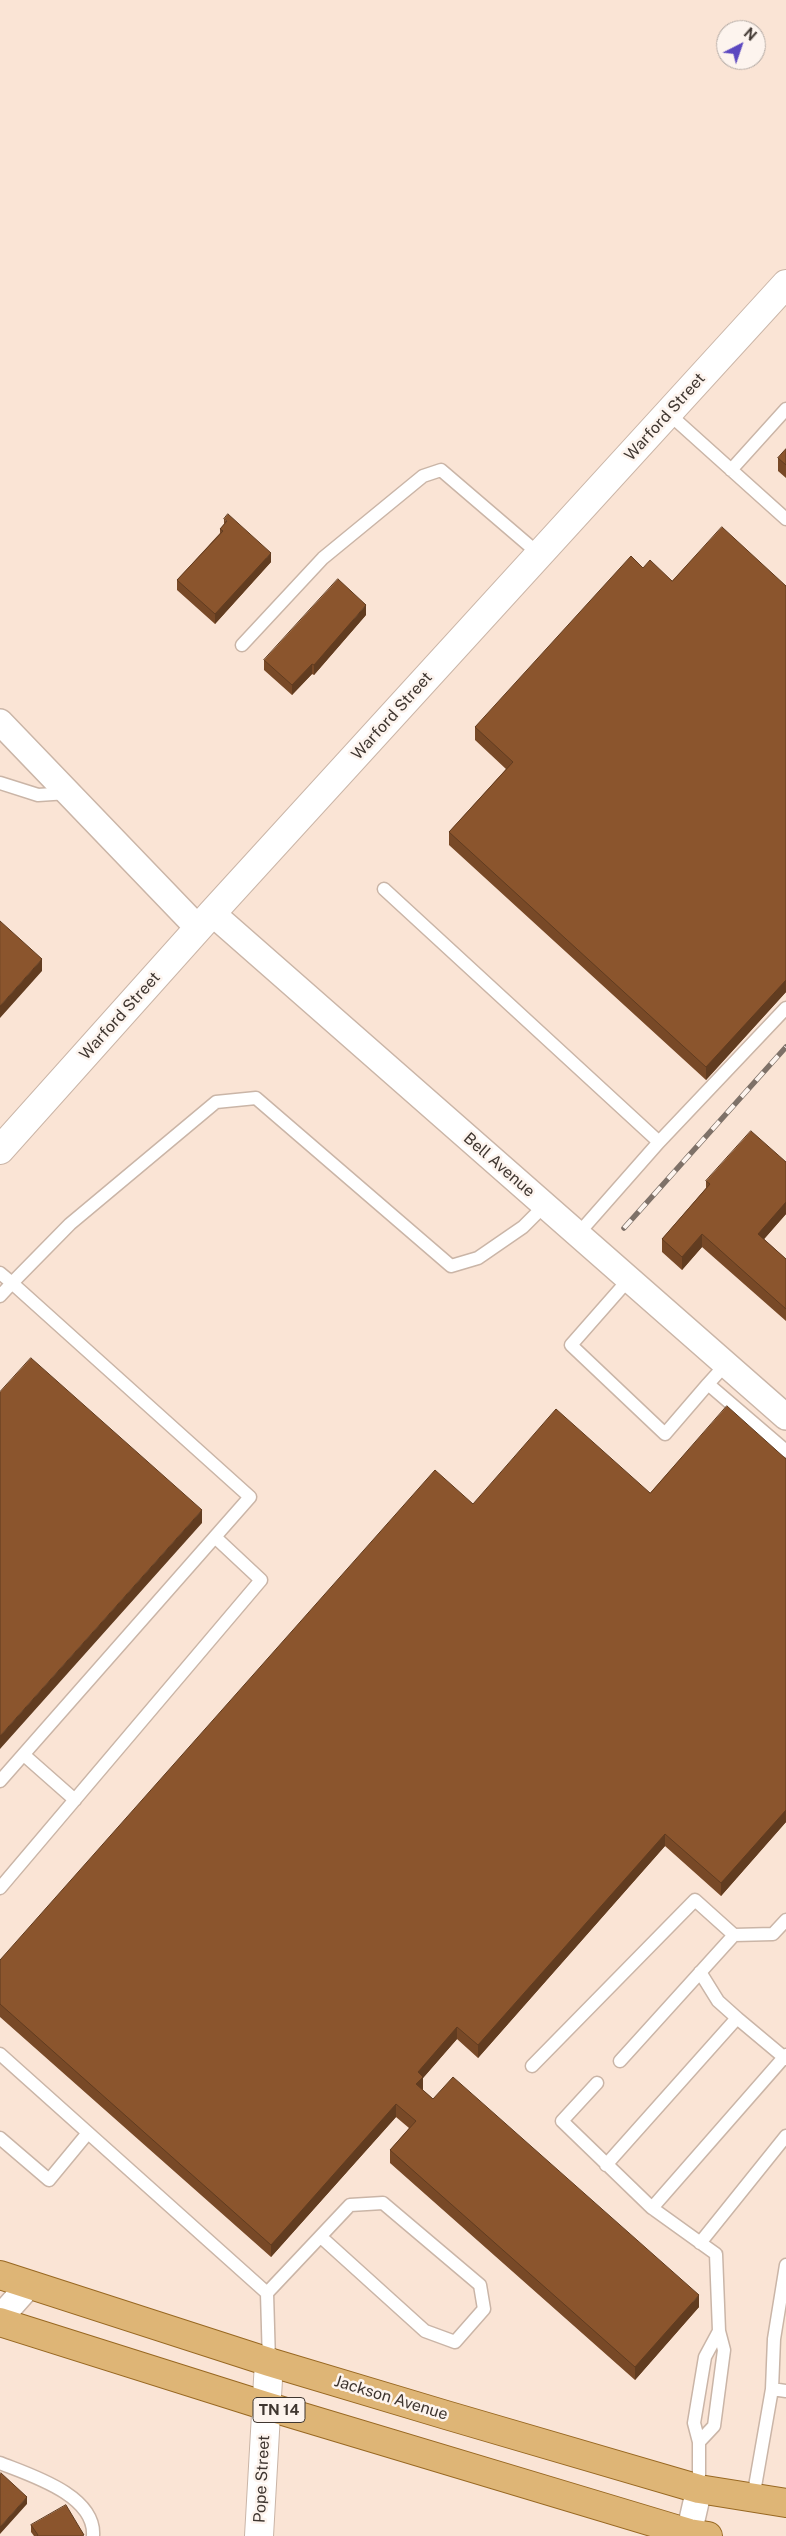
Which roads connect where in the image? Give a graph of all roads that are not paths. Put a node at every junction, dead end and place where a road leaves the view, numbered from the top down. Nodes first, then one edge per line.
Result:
1 (786, 284) edge
2 (786, 409) edge
3 (668, 413) junction
4 (731, 470) junction
5 (786, 520) edge
6 (539, 554) junction
7 (242, 645) dead end
8 (0, 722) edge
9 (0, 783) edge
10 (68, 793) junction
11 (384, 889) dead end
12 (205, 921) junction
13 (786, 1008) edge
14 (658, 1142) junction
15 (0, 1150) edge
16 (545, 1205) junction
17 (578, 1234) junction
18 (0, 1273) edge
19 (629, 1279) junction
20 (12, 1283) junction
21 (0, 1296) edge
22 (726, 1364) junction
23 (708, 1384) junction
24 (786, 1417) edge
25 (786, 1451) edge
26 (215, 1537) junction
27 (24, 1755) junction
28 (0, 1781) edge
29 (75, 1800) junction
30 (0, 1888) edge
31 (786, 1920) edge
32 (734, 1935) junction
33 (700, 1972) junction
34 (737, 2018) junction
35 (0, 2054) edge
36 (785, 2057) edge
37 (620, 2061) dead end
38 (532, 2066) dead end
39 (597, 2083) dead end
40 (87, 2134) junction
41 (786, 2136) edge
42 (0, 2138) edge
43 (606, 2165) junction
44 (652, 2208) junction
45 (321, 2237) junction
46 (700, 2242) junction
47 (786, 2266) edge
48 (0, 2275) edge
49 (30, 2284) junction
50 (267, 2293) junction
51 (0, 2318) edge
52 (0, 2322) edge
53 (719, 2331) junction
54 (269, 2362) junction
55 (772, 2389) junction
56 (786, 2391) edge
57 (266, 2406) junction
58 (700, 2442) junction
59 (0, 2463) edge
60 (699, 2489) junction
61 (752, 2498) junction
62 (786, 2503) edge
63 (698, 2534) edge
64 (93, 2536) edge
65 (259, 2536) edge

1 - 3 main road, Warford Street
2 - 4 lane
3 - 4 lane
3 - 6 main road, Warford Street
4 - 5 lane
6 - 7 lane
6 - 12 main road, Warford Street
8 - 10 street, Bell Avenue
9 - 10 lane
10 - 12 street, Bell Avenue
11 - 14 lane
12 - 15 main road, Warford Street
12 - 16 street, Bell Avenue
13 - 14 lane
14 - 17 lane
16 - 17 street, Bell Avenue
16 - 20 lane
17 - 19 street, Bell Avenue
18 - 20 lane
19 - 22 street, Bell Avenue
19 - 23 lane
20 - 21 lane
20 - 26 lane
22 - 23 lane
22 - 24 street, Bell Avenue
23 - 25 lane
26 - 27 lane
26 - 29 lane
27 - 28 lane
27 - 29 lane
29 - 30 lane
31 - 32 lane
32 - 33 lane
32 - 38 lane
33 - 34 lane
33 - 37 lane
34 - 36 lane
34 - 43 lane
35 - 40 lane
36 - 44 lane
39 - 43 lane
40 - 42 lane
40 - 50 lane
41 - 46 lane
43 - 44 lane
44 - 46 lane
45 - 45 lane
45 - 50 lane
46 - 53 lane
47 - 55 lane
48 - 49 main road, Jackson Avenue / TN 14
49 - 51 street
49 - 54 main road, Jackson Avenue / TN 14
50 - 54 lane
52 - 57 main road, TN 14
53 - 58 lane
53 - 58 lane
54 - 57 main road, Pope Street
54 - 60 main road, Jackson Avenue / TN 14
55 - 56 lane
55 - 61 lane
57 - 63 main road, TN 14
57 - 65 main road, Pope Street
58 - 60 lane
59 - 64 lane
60 - 61 main road, Jackson Avenue / TN 14
60 - 63 street
61 - 62 main road, Jackson Avenue / TN 14

